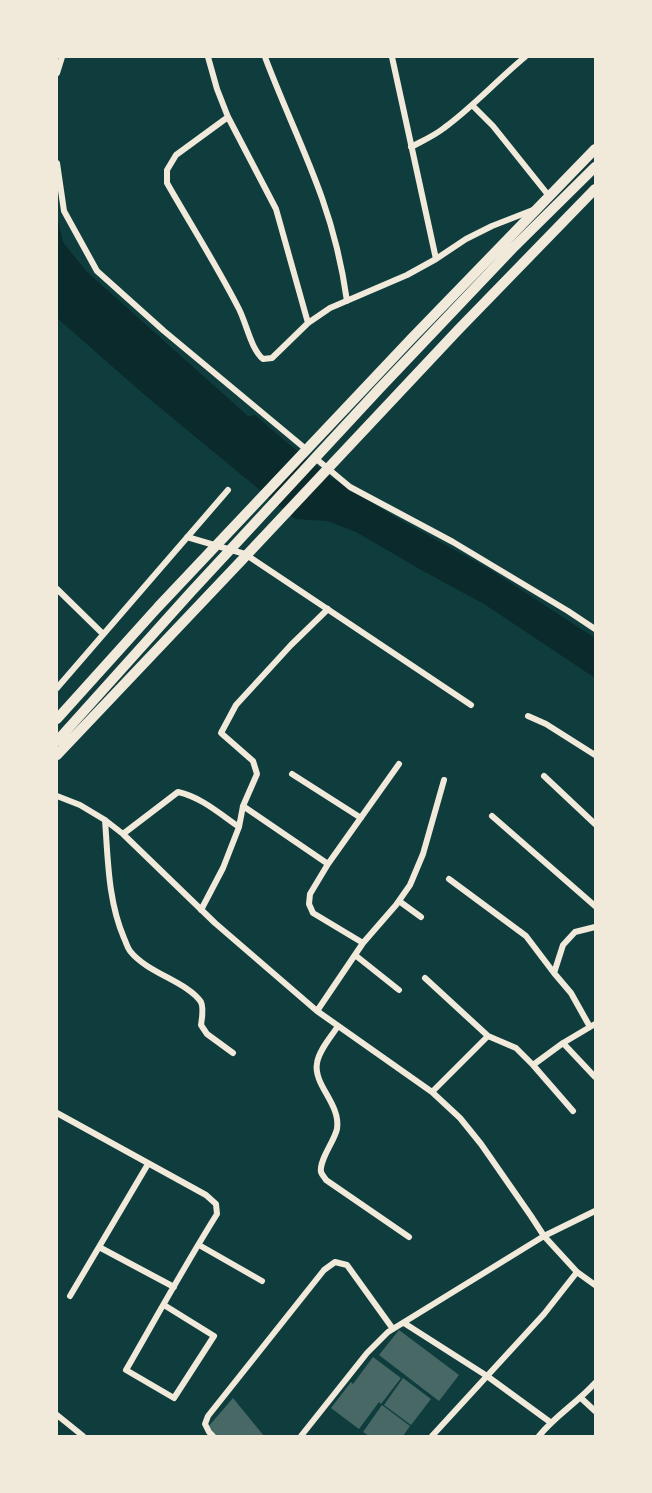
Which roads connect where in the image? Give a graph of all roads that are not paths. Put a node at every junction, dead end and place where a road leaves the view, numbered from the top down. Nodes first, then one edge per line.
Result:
1 (62, 57) edge
2 (208, 57) edge
3 (266, 57) edge
4 (392, 57) edge
5 (525, 57) edge
6 (57, 73) edge
7 (472, 105) junction
8 (228, 117) junction
9 (411, 147) junction
10 (595, 148) edge
11 (57, 163) edge
12 (595, 167) edge
13 (595, 189) edge
14 (549, 196) junction
15 (536, 208) junction
16 (436, 259) junction
17 (347, 301) junction
18 (308, 323) junction
19 (228, 490) dead end
20 (187, 537) junction
21 (57, 590) edge
22 (328, 609) junction
23 (595, 629) edge
24 (103, 634) junction
25 (57, 688) edge
26 (471, 705) dead end
27 (528, 716) dead end
28 (57, 719) edge
29 (57, 741) edge
30 (57, 755) edge
31 (595, 755) edge
32 (399, 764) dead end
33 (292, 774) dead end
34 (544, 776) dead end
35 (444, 780) dead end
36 (57, 796) edge
37 (243, 806) junction
38 (492, 816) dead end
39 (361, 818) junction
40 (105, 820) junction
41 (595, 824) edge
42 (239, 827) junction
43 (123, 834) junction
44 (328, 864) junction
45 (449, 879) dead end
46 (399, 901) junction
47 (595, 906) edge
48 (201, 909) junction
49 (421, 917) dead end
50 (595, 927) edge
51 (363, 943) junction
52 (355, 955) junction
53 (554, 973) junction
54 (425, 978) dead end
55 (399, 990) dead end
56 (317, 1011) junction
57 (338, 1026) junction
58 (592, 1026) edge
59 (488, 1036) junction
60 (563, 1043) junction
61 (233, 1053) dead end
62 (533, 1065) junction
63 (595, 1077) edge
64 (432, 1092) junction
65 (573, 1111) dead end
66 (57, 1113) edge
67 (148, 1164) junction
68 (595, 1211) edge
69 (544, 1236) junction
70 (409, 1237) dead end
71 (199, 1245) junction
72 (99, 1247) junction
73 (577, 1272) junction
74 (262, 1281) dead end
75 (595, 1285) edge
76 (174, 1287) junction
77 (70, 1296) dead end
78 (164, 1305) junction
79 (404, 1323) junction
80 (393, 1329) junction
81 (487, 1376) junction
82 (595, 1383) edge
83 (581, 1398) junction
84 (595, 1411) edge
85 (57, 1414) edge
86 (550, 1422) junction
87 (83, 1436) edge
88 (213, 1436) edge
89 (301, 1436) edge
90 (432, 1436) edge
91 (539, 1436) edge

1 - 6 street
2 - 8 street
3 - 17 street
4 - 9 street
5 - 7 street
7 - 9 street
7 - 14 street
8 - 18 street
8 - 18 street
9 - 16 street
10 - 14 highway
11 - 23 street
12 - 29 highway
13 - 30 highway
14 - 15 highway
15 - 16 street
15 - 28 highway
16 - 17 street
17 - 18 street
19 - 20 street
20 - 22 street
20 - 24 street
21 - 24 street
22 - 26 street
22 - 37 street
24 - 25 street
27 - 31 street
32 - 39 street
33 - 39 street
34 - 41 street
35 - 46 street
36 - 40 street
37 - 42 street
37 - 44 street
38 - 47 street
39 - 44 street
40 - 43 street
40 - 61 street
42 - 43 street
42 - 48 street
43 - 48 street
44 - 51 street
45 - 53 street
46 - 49 street
46 - 51 street
48 - 56 street
50 - 53 street
51 - 52 street
52 - 55 street
52 - 56 street
53 - 58 street
54 - 59 street
56 - 57 street
57 - 64 street
57 - 70 street
58 - 60 street
59 - 62 street
59 - 64 street
60 - 62 street
60 - 63 street
62 - 65 street
64 - 69 street
66 - 67 street
67 - 71 street
67 - 72 street
68 - 69 street
69 - 73 street
69 - 79 street
71 - 74 street
71 - 76 street
72 - 76 street
72 - 77 street
73 - 75 street
73 - 81 street
76 - 78 street
78 - 78 street
79 - 80 street
79 - 81 street
80 - 88 street
80 - 89 street
81 - 86 street
81 - 90 street
82 - 83 street
83 - 84 street
83 - 86 street
85 - 87 street
86 - 91 street

